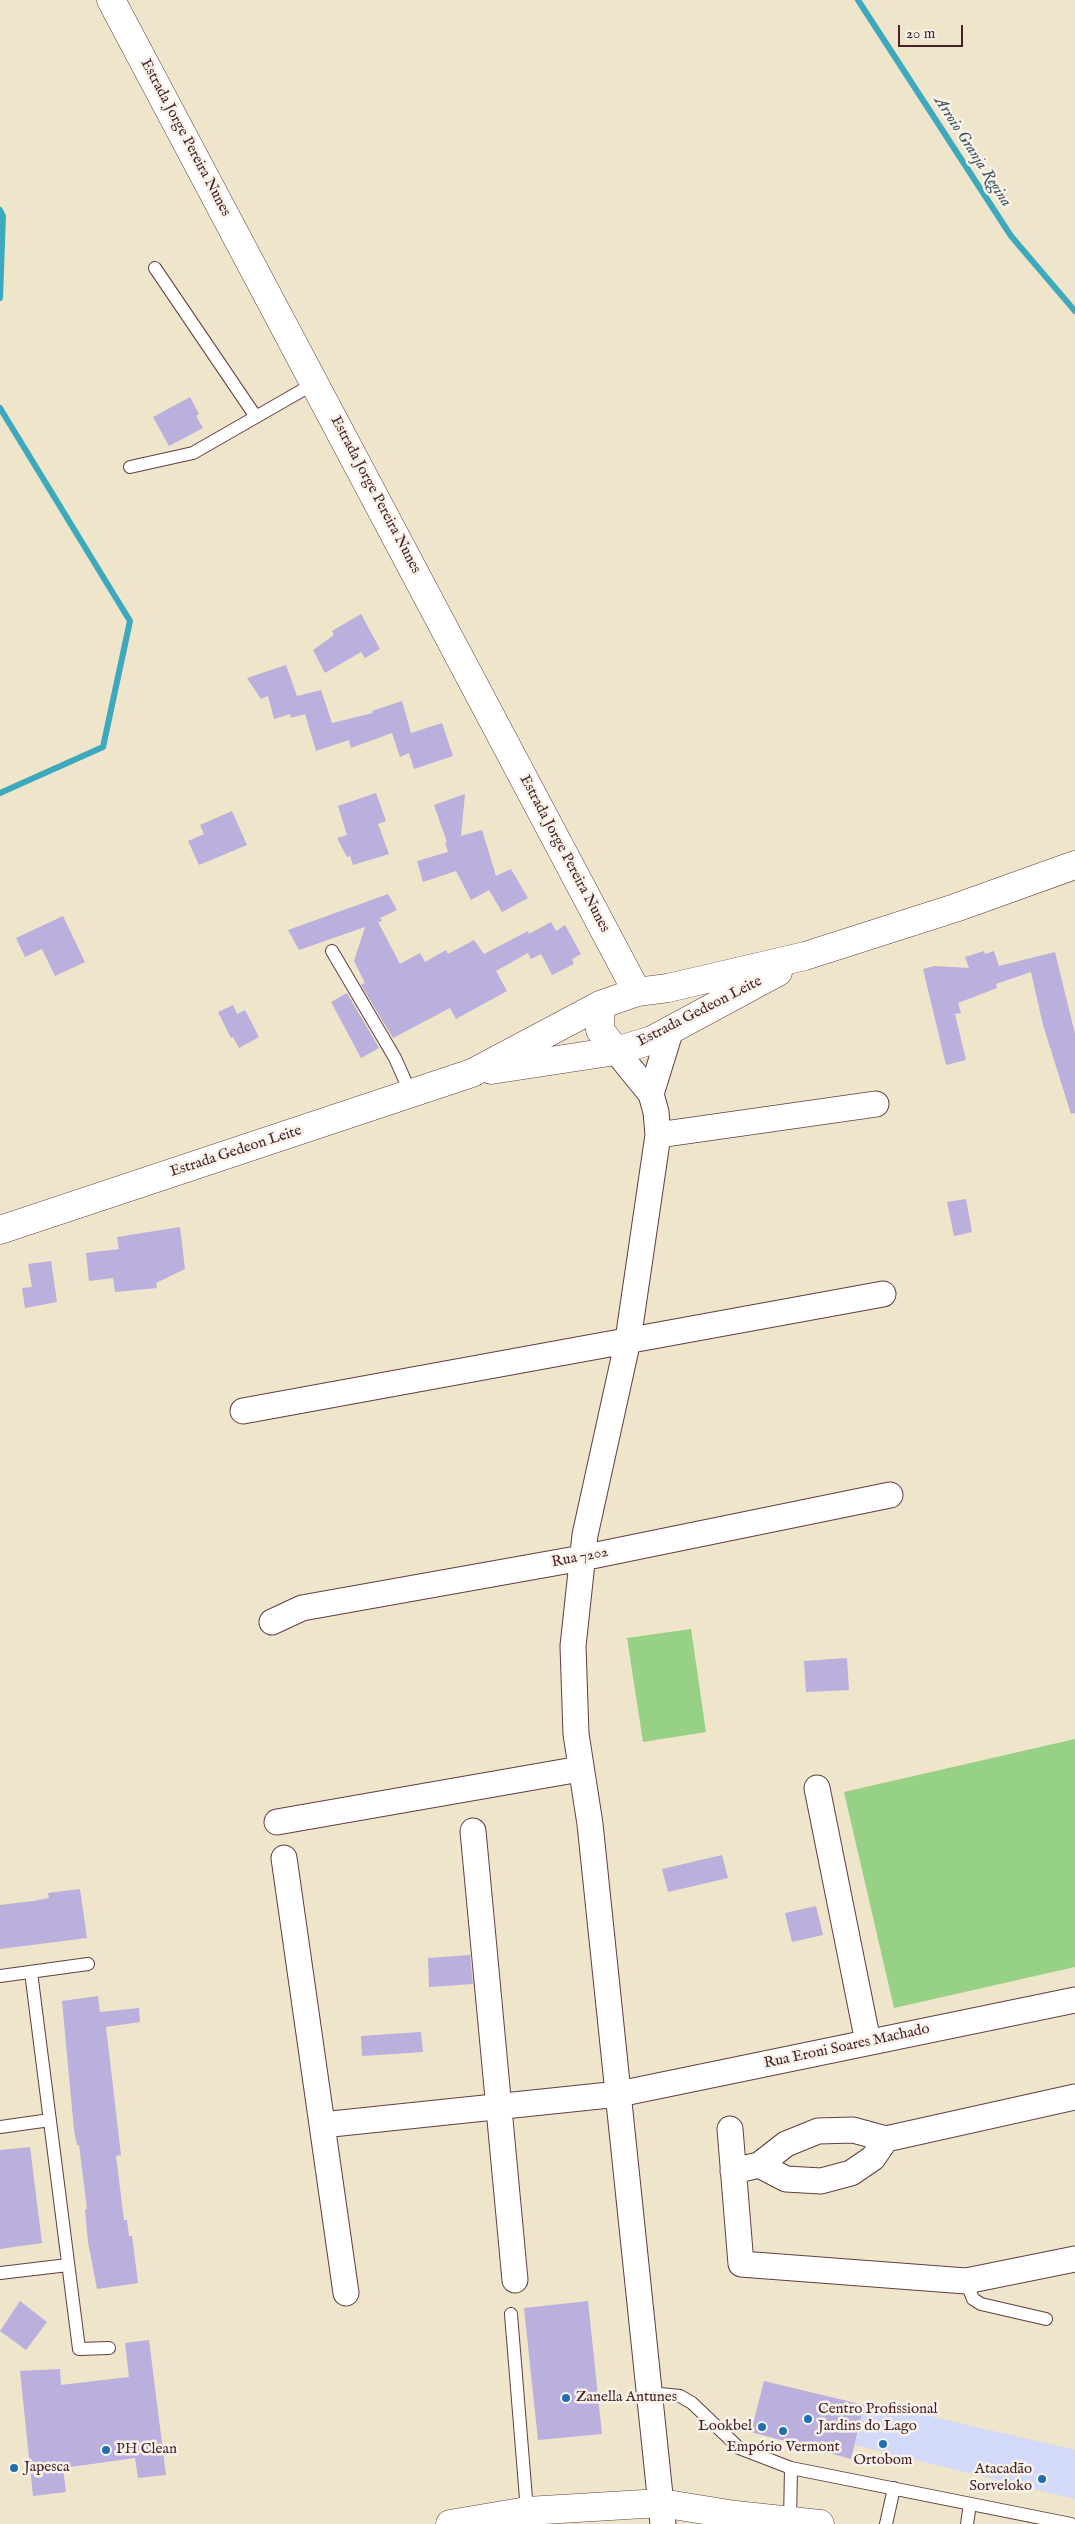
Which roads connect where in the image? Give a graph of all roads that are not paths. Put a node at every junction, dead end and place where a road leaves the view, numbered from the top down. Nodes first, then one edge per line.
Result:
1 (111, 0) edge
2 (155, 268) dead end
3 (315, 383) junction
4 (256, 417) junction
5 (130, 467) dead end
6 (1075, 864) edge
7 (332, 951) dead end
8 (805, 956) junction
9 (668, 988) junction
10 (637, 992) junction
11 (600, 1005) junction
12 (671, 1028) junction
13 (616, 1052) junction
14 (472, 1073) junction
15 (411, 1094) junction
16 (651, 1094) junction
17 (876, 1104) dead end
18 (658, 1135) junction
19 (0, 1230) edge
20 (883, 1294) dead end
21 (628, 1340) junction
22 (243, 1411) dead end
23 (890, 1495) dead end
24 (582, 1558) junction
25 (272, 1622) dead end
26 (580, 1769) junction
27 (817, 1788) dead end
28 (276, 1822) dead end
29 (473, 1830) dead end
30 (284, 1858) dead end
31 (88, 1964) dead end
32 (32, 1972) junction
33 (0, 1976) edge
34 (1075, 2000) edge
35 (868, 2042) junction
36 (619, 2094) junction
37 (1075, 2097) edge
38 (499, 2107) junction
39 (50, 2120) junction
40 (322, 2125) junction
41 (0, 2127) edge
42 (730, 2129) dead end
43 (886, 2139) junction
44 (759, 2165) junction
45 (733, 2171) junction
46 (1075, 2259) edge
47 (68, 2265) junction
48 (0, 2273) edge
49 (515, 2280) dead end
50 (966, 2282) junction
51 (346, 2293) dead end
52 (511, 2314) dead end
53 (1046, 2319) dead end
54 (109, 2348) dead end
55 (650, 2394) junction
56 (791, 2468) junction
57 (894, 2488) junction
58 (970, 2504) junction
59 (528, 2517) edge
60 (663, 2517) edge
61 (790, 2521) junction
62 (1063, 2523) edge
63 (450, 2524) edge
64 (820, 2524) edge
65 (886, 2524) edge
66 (967, 2524) edge

1 - 3 main road, Estrada Jorge Pereira Nunes
2 - 4 lane
3 - 4 lane
3 - 10 main road, Estrada Jorge Pereira Nunes
4 - 5 lane
6 - 8 main road, Estrada Gedeon Leite
7 - 15 lane
8 - 9 main road, Estrada Gedeon Leite
8 - 12 main road, Estrada Gedeon Leite
9 - 10 main road, Estrada Gedeon Leite
9 - 12 main road
10 - 11 main road, Estrada Gedeon Leite
11 - 13 main road
11 - 14 main road, Estrada Gedeon Leite
12 - 13 main road, Estrada Gedeon Leite
12 - 16 street
13 - 14 main road, Estrada Gedeon Leite
13 - 16 street
14 - 15 main road, Estrada Gedeon Leite
15 - 19 main road, Estrada Gedeon Leite
16 - 18 street
17 - 18 street
18 - 21 street
20 - 21 street
21 - 22 street
21 - 24 street
23 - 24 street, Rua 7202
24 - 25 street, Rua 7202
24 - 26 street
26 - 28 street
26 - 36 street
27 - 35 street
29 - 38 street
30 - 40 street
31 - 32 lane
32 - 33 lane
32 - 39 lane
34 - 35 street, Rua Eroni Soares Machado
35 - 36 street, Rua Eroni Soares Machado
36 - 38 street, Rua Eroni Soares Machado
36 - 55 street
37 - 43 street
38 - 40 street, Rua Eroni Soares Machado
38 - 49 street
39 - 41 lane
39 - 47 lane
40 - 51 street
42 - 45 street
43 - 44 street
43 - 44 street
44 - 45 street
45 - 50 street
46 - 50 street
47 - 48 lane
47 - 54 lane
50 - 53 lane
52 - 59 lane
55 - 56 lane
55 - 60 street
56 - 57 lane
56 - 61 lane
57 - 58 lane
57 - 65 lane
58 - 62 lane
58 - 66 lane
59 - 60 main road
59 - 63 main road
60 - 61 main road
61 - 64 main road

